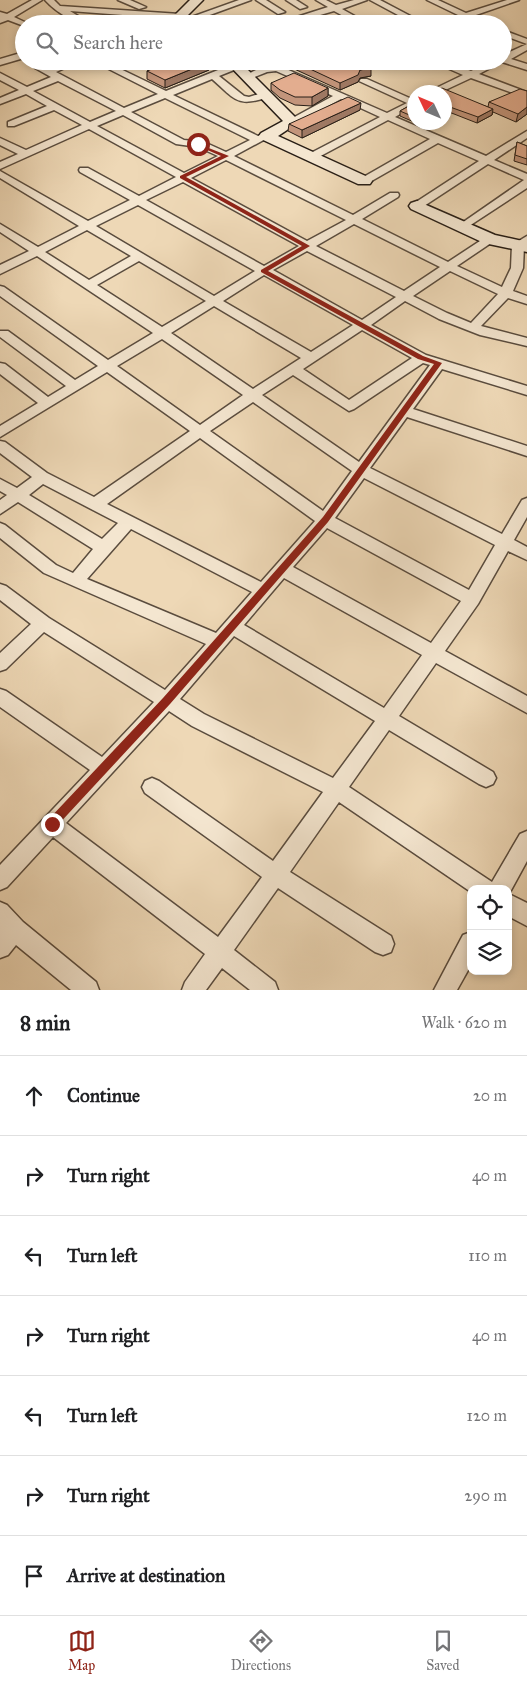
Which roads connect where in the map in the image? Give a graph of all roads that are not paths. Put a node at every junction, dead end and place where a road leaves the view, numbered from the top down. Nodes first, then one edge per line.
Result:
1 (38, 0) edge
2 (49, 0) edge
3 (124, 0) edge
4 (197, 0) edge
5 (247, 0) edge
6 (260, 0) edge
7 (290, 0) edge
8 (320, 0) edge
9 (363, 0) edge
10 (374, 0) edge
11 (431, 0) edge
12 (515, 0) edge
13 (142, 7) dead end
14 (303, 7) dead end
15 (58, 8) junction
16 (335, 8) junction
17 (101, 10) junction
18 (281, 12) dead end
19 (149, 14) junction
20 (71, 15) edge
21 (146, 15) edge
22 (154, 15) edge
23 (187, 15) edge
24 (201, 15) edge
25 (309, 15) edge
26 (348, 15) edge
27 (404, 15) edge
28 (463, 15) edge
29 (468, 15) edge
30 (2, 17) edge
31 (15, 21) edge
32 (512, 36) edge
33 (527, 42) edge
34 (527, 47) edge
35 (512, 54) edge
36 (15, 58) edge
37 (0, 62) edge
38 (512, 62) edge
39 (527, 67) edge
40 (46, 70) edge
41 (61, 70) edge
42 (115, 70) edge
43 (222, 70) edge
44 (239, 70) edge
45 (263, 70) edge
46 (282, 70) edge
47 (459, 70) edge
48 (479, 70) edge
49 (54, 74) junction
50 (470, 74) junction
51 (213, 75) junction
52 (0, 76) edge
53 (247, 77) junction
54 (364, 81) edge
55 (449, 85) edge
56 (27, 90) junction
57 (162, 94) junction
58 (265, 95) junction
59 (527, 95) edge
60 (340, 96) junction
61 (407, 100) edge
62 (0, 101) edge
63 (56, 106) junction
64 (407, 107) edge
65 (122, 111) junction
66 (387, 117) junction
67 (292, 122) junction
68 (11, 124) dead end
69 (88, 126) junction
70 (527, 134) edge
71 (261, 138) junction
72 (437, 139) junction
73 (0, 142) edge
74 (25, 154) junction
75 (226, 156) junction
76 (311, 156) junction
77 (486, 160) junction
78 (0, 166) edge
79 (84, 170) dead end
80 (0, 174) edge
81 (182, 177) junction
82 (527, 178) edge
83 (364, 181) joint
84 (527, 183) edge
85 (394, 195) dead end
86 (137, 200) junction
87 (417, 206) joint
88 (353, 220) junction
89 (89, 226) junction
90 (0, 227) edge
91 (464, 227) junction
92 (490, 239) junction
93 (524, 244) edge
94 (307, 246) junction
95 (37, 251) junction
96 (140, 256) junction
97 (450, 267) junction
98 (0, 270) edge
99 (263, 271) junction
100 (88, 285) junction
101 (0, 290) edge
102 (505, 294) junction
103 (406, 295) junction
104 (527, 300) edge
105 (214, 301) junction
106 (362, 326) junction
107 (473, 328) junction
108 (162, 333) junction
109 (4, 334) dead end
110 (527, 342) edge
111 (310, 358) junction
112 (421, 358) junction
113 (439, 363) junction
114 (107, 366) junction
115 (0, 367) edge
116 (293, 369) junction
117 (75, 386) junction
118 (527, 392) edge
119 (253, 395) junction
120 (47, 403) junction
121 (404, 411) junction
122 (200, 431) junction
123 (0, 432) edge
124 (0, 446) edge
125 (527, 450) edge
126 (361, 470) junction
127 (42, 477) junction
128 (0, 484) edge
129 (17, 496) junction
130 (527, 504) edge
131 (94, 505) junction
132 (0, 508) edge
133 (326, 520) junction
134 (128, 522) junction
135 (0, 529) edge
136 (504, 543) junction
137 (103, 548) junction
138 (527, 554) edge
139 (282, 569) junction
140 (76, 581) junction
141 (262, 590) junction
142 (0, 591) edge
143 (472, 599) junction
144 (43, 623) junction
145 (232, 626) junction
146 (218, 642) junction
147 (433, 653) junction
148 (0, 664) edge
149 (0, 697) edge
150 (167, 701) junction
151 (527, 705) edge
152 (386, 718) junction
153 (103, 769) junction
154 (486, 778) dead end
155 (152, 787) dead end
156 (336, 789) junction
157 (52, 824) junction
158 (527, 841) edge
159 (276, 874) junction
160 (0, 880) edge
161 (479, 885) edge
162 (502, 885) edge
163 (512, 906) edge
164 (0, 912) edge
165 (527, 915) edge
166 (15, 930) junction
167 (383, 944) dead end
168 (0, 947) edge
169 (467, 949) edge
170 (221, 953) junction
171 (88, 990) edge
172 (193, 990) edge
173 (267, 990) edge
174 (445, 990) edge

1 - 30 street
2 - 15 street
3 - 13 street
3 - 17 street
4 - 23 street
5 - 24 street
6 - 18 street
7 - 14 street
8 - 16 street
9 - 16 street
10 - 27 street
11 - 28 street
12 - 29 street
15 - 17 street
15 - 20 street
16 - 25 street
16 - 26 street
17 - 19 street
19 - 21 street
19 - 22 street
30 - 31 street
32 - 33 street
34 - 35 street
36 - 37 street
38 - 39 street
40 - 49 street
41 - 49 street
42 - 57 street
43 - 51 street
44 - 53 street
45 - 53 street
46 - 60 street
47 - 50 street
48 - 50 street
49 - 56 street
49 - 65 street
50 - 55 street
50 - 59 street
51 - 57 street
51 - 58 street
52 - 56 street
53 - 58 street
54 - 61 street
56 - 62 street
56 - 63 street
57 - 65 street
57 - 71 street
58 - 67 street
60 - 66 street
60 - 67 street
63 - 68 street
63 - 69 street
64 - 66 street
65 - 69 street
65 - 75 street
66 - 72 street
66 - 76 street
67 - 71 street
69 - 74 street
69 - 81 street
70 - 77 street
71 - 75 street
71 - 76 street
72 - 77 street
72 - 83 street
73 - 74 street
74 - 78 street
75 - 81 street
75 - 88 street
76 - 83 street
77 - 82 street
77 - 87 street
79 - 86 street
80 - 89 street
81 - 86 street
81 - 94 street
84 - 91 street
85 - 88 street
86 - 89 street
86 - 99 street
87 - 91 street
88 - 94 street
88 - 97 street
89 - 95 street
89 - 96 street
90 - 95 street
91 - 92 street
92 - 93 street
92 - 97 street
93 - 102 street
94 - 99 street
94 - 103 street
95 - 98 street
95 - 100 street
96 - 100 street
96 - 105 street
97 - 102 street
97 - 103 street
99 - 105 street
99 - 106 street
100 - 108 street
101 - 114 street
102 - 104 street
102 - 107 street
103 - 106 street
103 - 107 street
105 - 108 street
105 - 111 street
106 - 111 street
106 - 112 street
107 - 110 street
108 - 114 street
108 - 119 street
109 - 117 street
111 - 116 street
112 - 113 street
112 - 116 street
113 - 118 street
113 - 121 street
114 - 117 street
114 - 122 street
115 - 120 street
116 - 119 street
117 - 120 street
119 - 122 street
119 - 126 street
120 - 123 street
121 - 125 street
121 - 126 street
122 - 131 street
122 - 133 street
124 - 127 street
126 - 133 street
126 - 136 street
127 - 129 street
127 - 131 street
128 - 129 street
129 - 132 street
129 - 137 street
130 - 136 street
131 - 134 street
133 - 139 street
133 - 143 street
134 - 137 street
134 - 141 street
135 - 140 street
136 - 138 street
136 - 143 street
137 - 140 street
139 - 141 street
139 - 147 street
140 - 146 street
141 - 145 street
142 - 144 street
143 - 147 street
144 - 148 street
144 - 150 street
145 - 146 street
145 - 152 street
146 - 150 street
147 - 151 street
147 - 152 street
149 - 153 street
150 - 153 street
150 - 156 street
152 - 154 street
152 - 156 street
153 - 157 street
155 - 159 street
156 - 159 street
156 - 161 street
157 - 160 street
157 - 170 street
158 - 162 street
159 - 167 street
159 - 170 street
163 - 165 street
164 - 166 street
166 - 168 street
166 - 171 street
169 - 174 street
170 - 172 street
170 - 173 street

